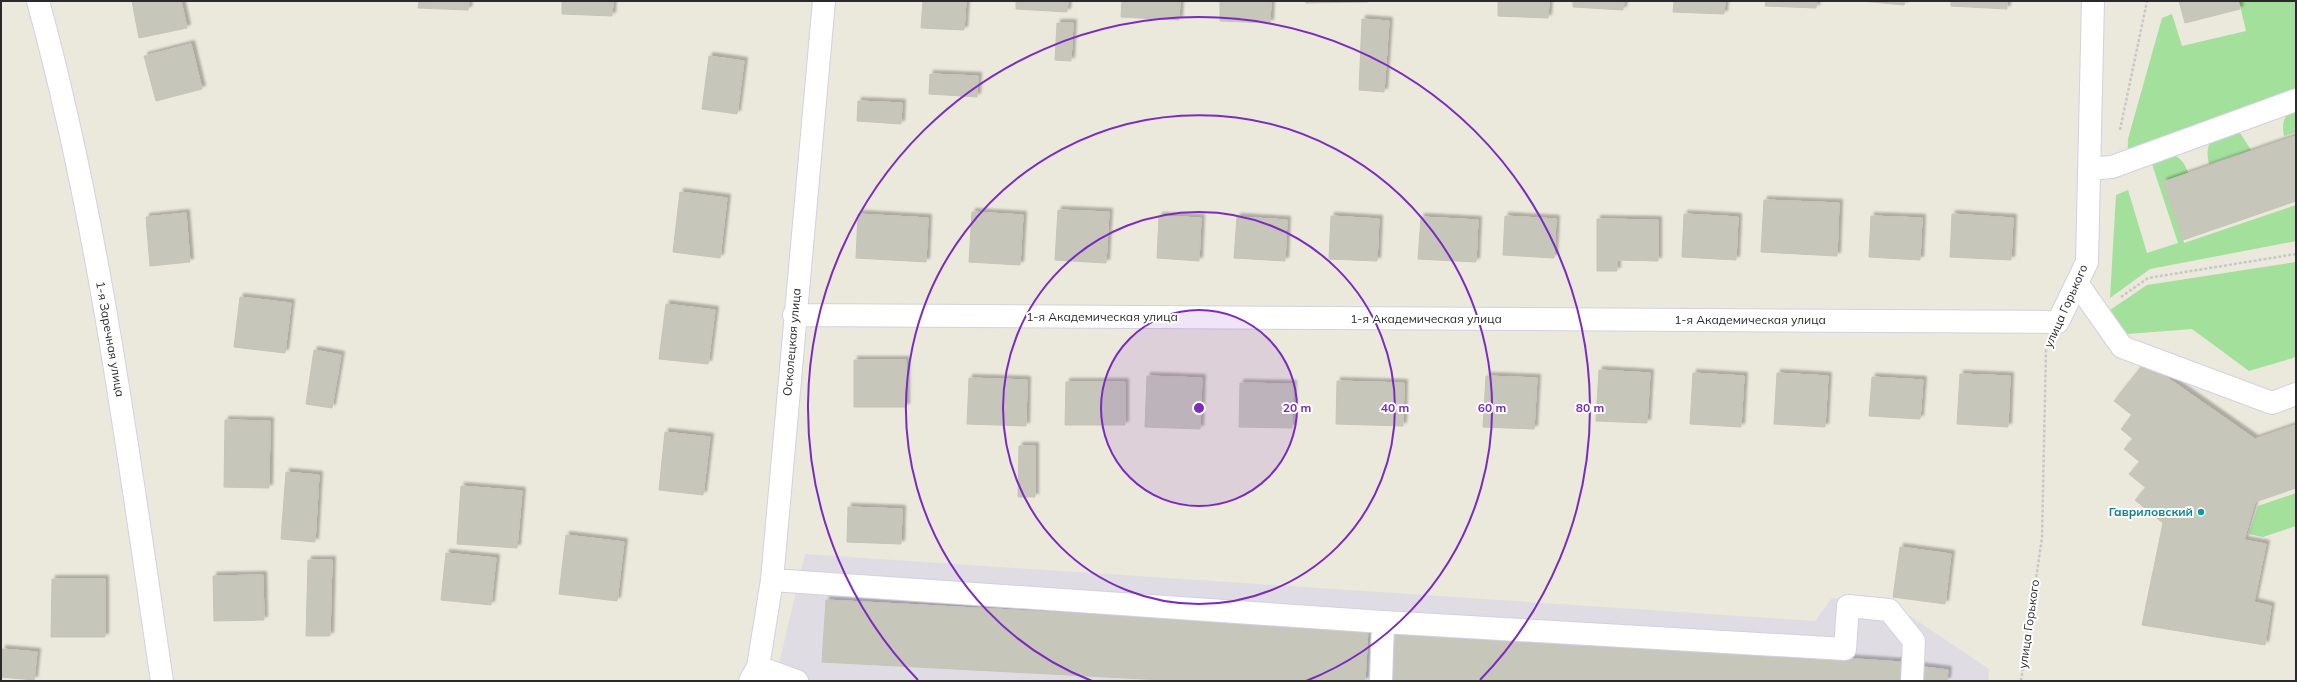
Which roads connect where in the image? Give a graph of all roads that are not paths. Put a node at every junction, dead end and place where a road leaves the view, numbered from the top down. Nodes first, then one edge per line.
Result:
1 (38, 1) edge
2 (824, 1) edge
3 (2093, 1) edge
4 (2296, 100) edge
5 (2089, 169) junction
6 (2077, 283) junction
7 (794, 315) junction
8 (2058, 322) joint
9 (2296, 394) edge
10 (772, 580) junction
11 (1383, 622) junction
12 (754, 674) edge
13 (162, 681) edge
14 (797, 681) edge
15 (1381, 681) edge
16 (1912, 681) edge

1 - 13 street, 1-я Заречная улица
2 - 7 street, Осколецкая улица
3 - 5 street, улица Горького
4 - 5 street
5 - 6 street, улица Горького
6 - 8 street, улица Горького
6 - 9 street
7 - 8 street, 1-я Академическая улица
7 - 10 street, Осколецкая улица
10 - 11 street
10 - 12 street, Осколецкая улица
11 - 15 street
11 - 16 street
12 - 14 street

